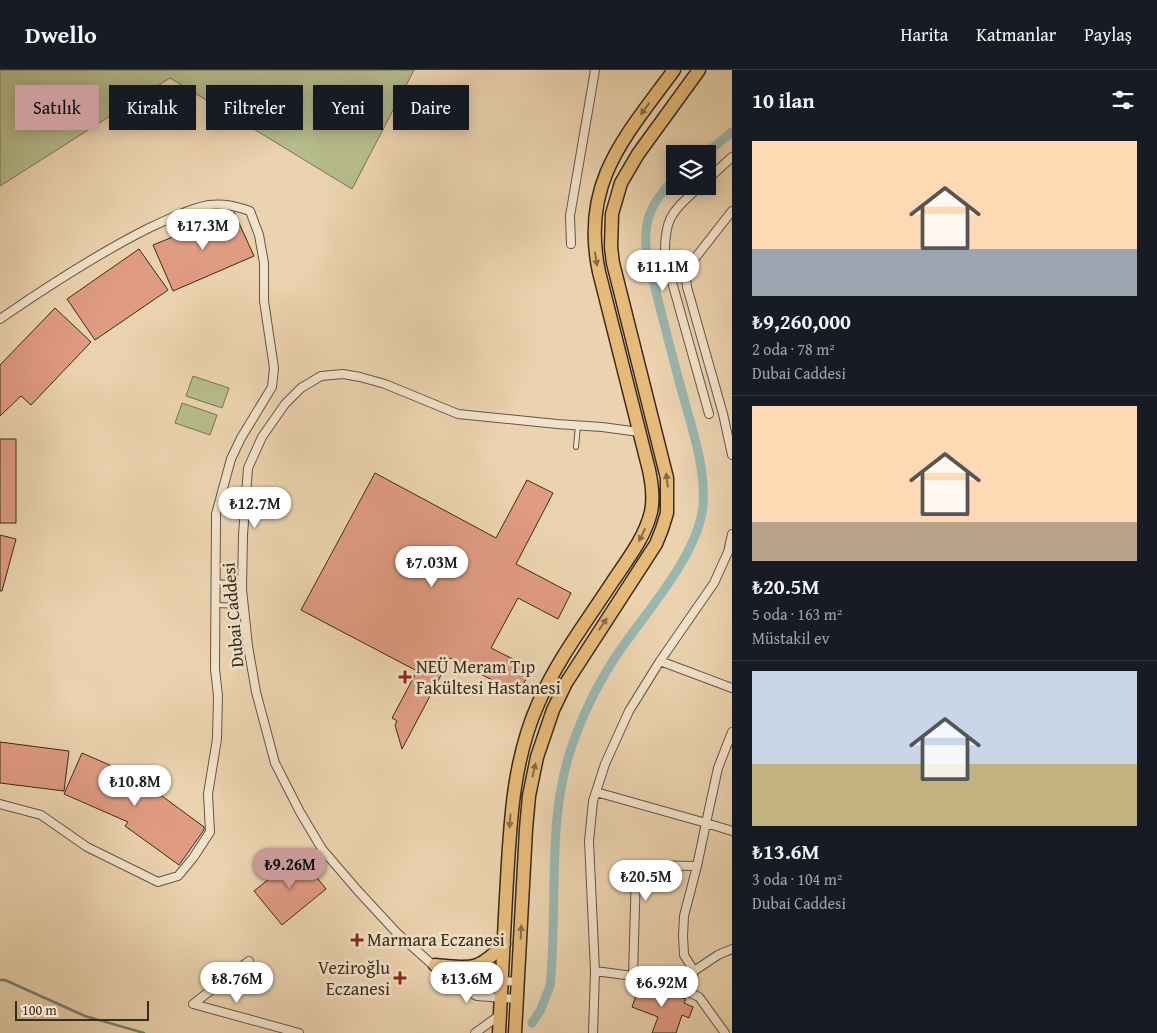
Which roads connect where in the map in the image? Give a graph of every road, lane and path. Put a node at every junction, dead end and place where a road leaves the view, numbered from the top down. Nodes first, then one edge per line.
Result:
1 (595, 70) edge
2 (674, 70) edge
3 (699, 70) edge
4 (732, 157) edge
5 (716, 172) edge
6 (691, 195) edge
7 (732, 211) edge
8 (571, 244) dead end
9 (0, 319) edge
10 (709, 414) dead end
11 (578, 425) junction
12 (640, 432) junction
13 (576, 447) dead end
14 (732, 455) edge
15 (732, 534) edge
16 (215, 582) junction
17 (242, 584) junction
18 (215, 605) junction
19 (244, 606) junction
20 (660, 661) junction
21 (732, 688) edge
22 (732, 732) edge
23 (596, 792) junction
24 (0, 804) edge
25 (706, 823) junction
26 (732, 831) edge
27 (697, 866) junction
28 (504, 944) junction
29 (732, 949) edge
30 (249, 961) dead end
31 (435, 966) junction
32 (595, 971) junction
33 (694, 971) junction
34 (633, 976) junction
35 (502, 981) junction
36 (518, 982) junction
37 (688, 992) junction
38 (501, 998) junction
39 (517, 999) junction
40 (500, 1015) junction
41 (299, 1033) edge
42 (475, 1033) edge
43 (499, 1033) edge
44 (515, 1033) edge
45 (593, 1033) edge
46 (725, 1033) edge

1 - 8 street
2 -> 12 main road
36 -> 3 main road
4 - 5 street
6 - 10 street
7 - 14 street
9 - 16 street
11 - 12 street, Dubai Caddesi
11 - 13 lane
11 - 17 street, Dubai Caddesi
12 -> 28 main road
15 - 20 street
16 - 17 lane
16 - 18 street
17 - 19 street, Dubai Caddesi
18 - 19 lane
18 - 24 street
19 - 31 street, Dubai Caddesi
20 - 21 street
20 - 23 street
22 - 25 street
23 - 25 street
23 - 32 street
25 - 26 street
25 - 27 street
27 - 33 street
27 - 34 street
28 - 31 main road
28 - 35 main road
29 - 33 street
30 - 41 street
31 - 35 street, Dubai Caddesi
31 - 38 street, Dubai Caddesi
32 - 34 street
32 - 45 street
33 - 37 street
34 - 37 street
35 - 36 street, Dubai Caddesi
35 - 38 main road
36 - 39 main road
37 - 46 street
38 - 39 street, Dubai Caddesi
38 - 40 main road
39 - 44 main road
40 - 42 street
40 - 43 main road

